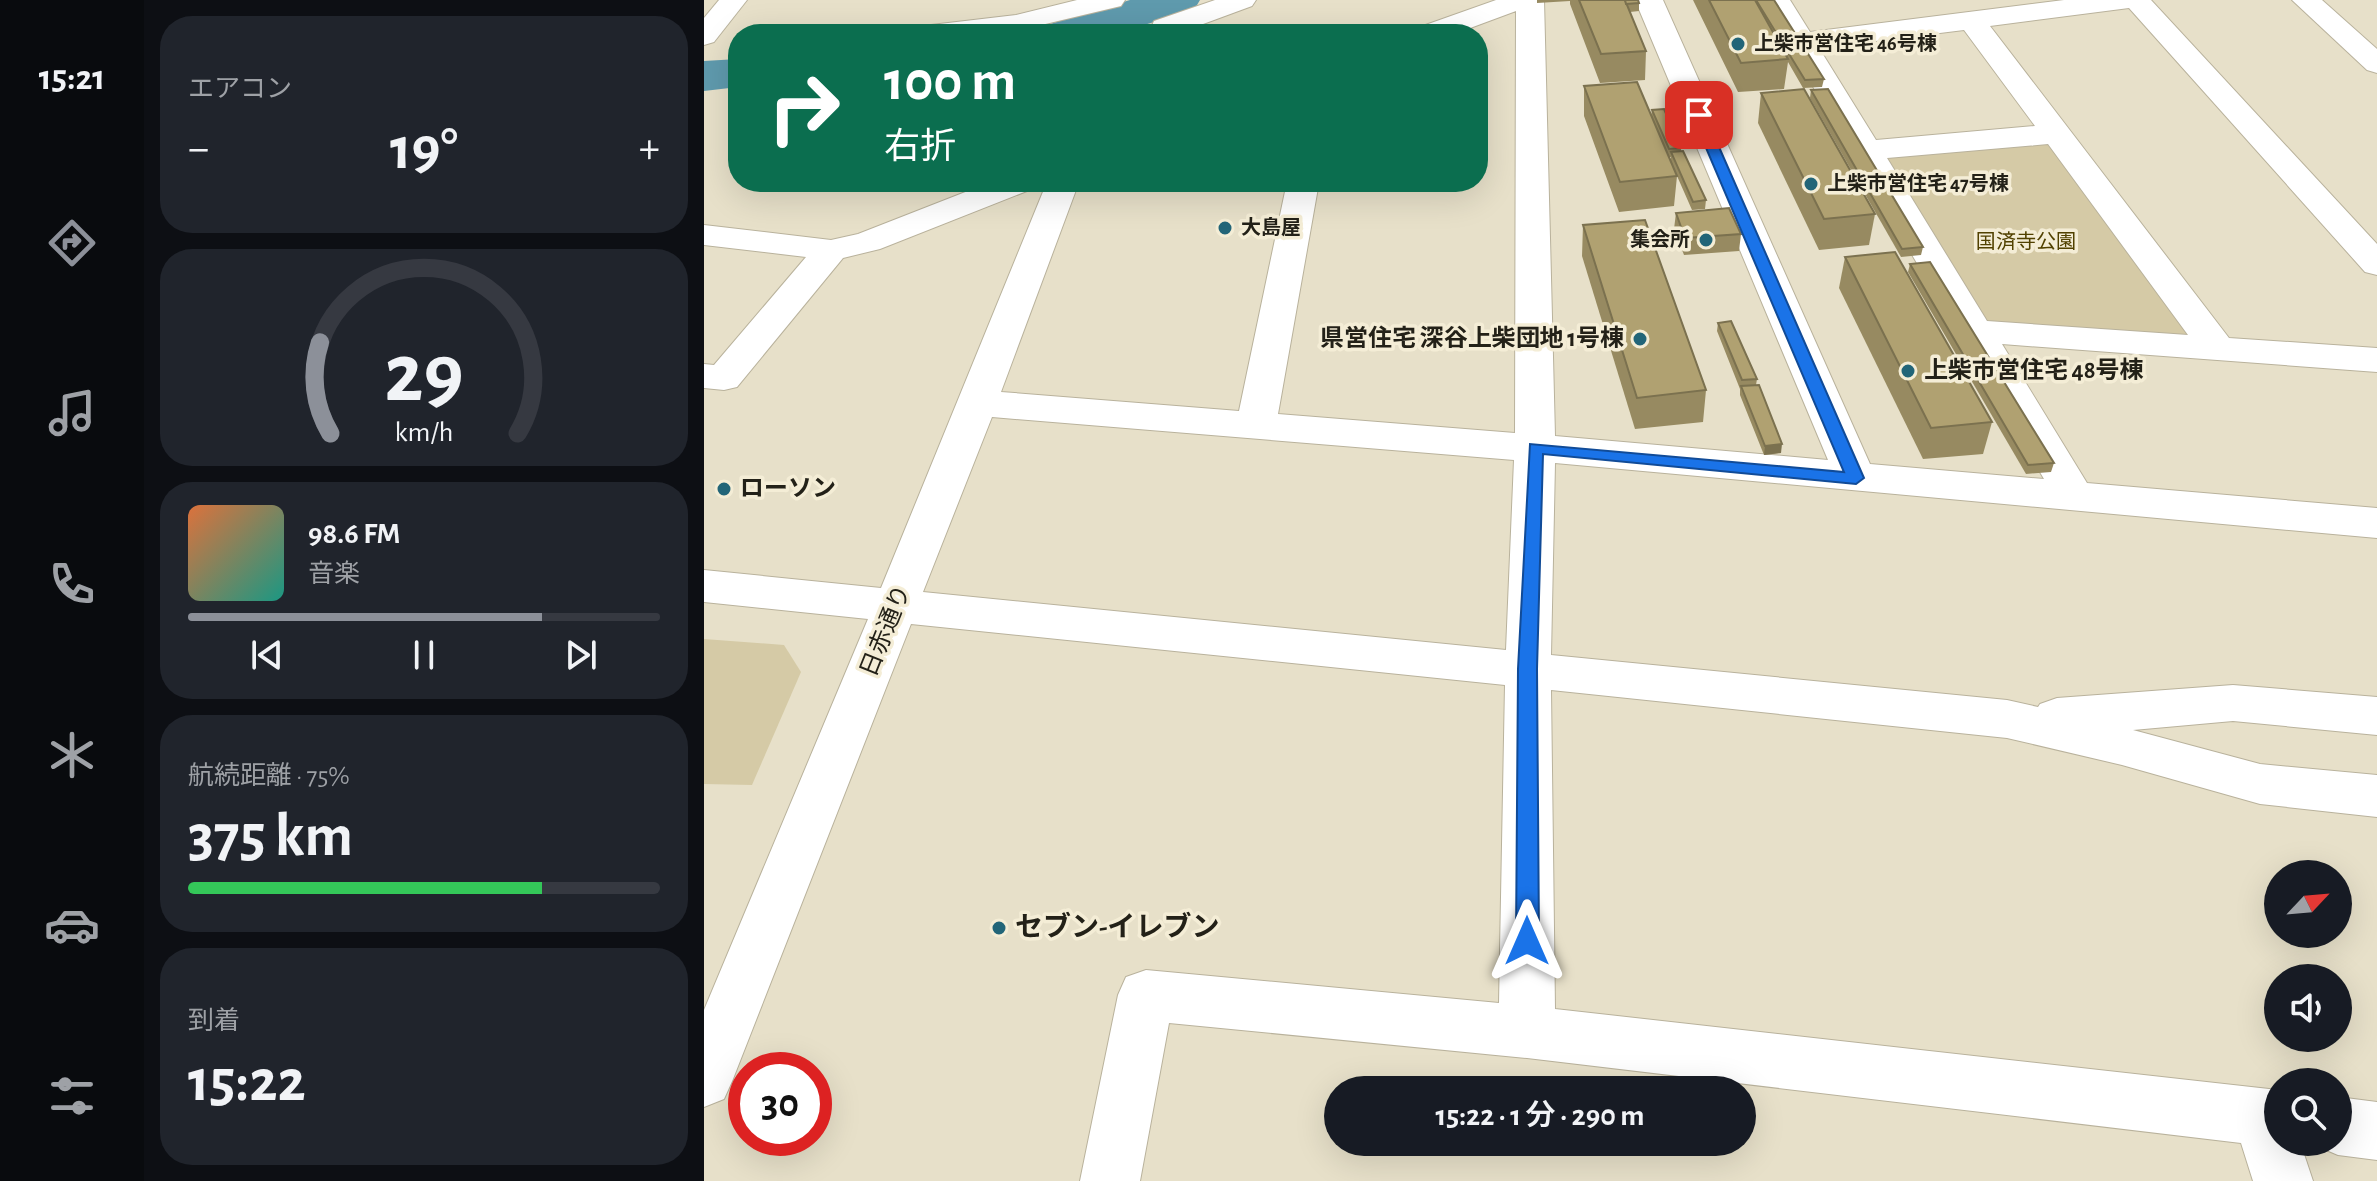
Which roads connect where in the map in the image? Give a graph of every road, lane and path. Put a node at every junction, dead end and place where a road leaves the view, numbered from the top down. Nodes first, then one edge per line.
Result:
1 (733, 0) edge
2 (1242, 0) edge
3 (1445, 0) edge
4 (1522, 0) edge
5 (1530, 0) edge
6 (1649, 0) edge
7 (1776, 0) edge
8 (2129, 0) edge
9 (2136, 0) edge
10 (2306, 0) edge
11 (1127, 4) edge
12 (1465, 20) junction
13 (1972, 21) junction
14 (955, 24) edge
15 (1173, 24) edge
16 (1454, 24) edge
17 (1801, 42) junction
18 (712, 47) edge
19 (2377, 64) edge
20 (2057, 134) junction
21 (1866, 150) junction
22 (969, 192) edge
23 (1059, 192) edge
24 (1301, 192) edge
25 (704, 235) edge
26 (831, 250) junction
27 (2377, 265) edge
28 (1975, 331) junction
29 (2217, 348) junction
30 (2377, 360) edge
31 (704, 376) edge
32 (978, 403) junction
33 (1256, 425) junction
34 (1535, 448) junction
35 (1856, 478) junction
36 (2075, 497) junction
37 (2377, 523) edge
38 (704, 586) edge
39 (896, 606) junction
40 (1528, 669) junction
41 (2377, 716) edge
42 (2007, 719) junction
43 (2377, 796) edge
44 (1527, 1032) junction
45 (704, 1079) edge
46 (2264, 1117) edge
47 (2352, 1128) edge
48 (2377, 1131) edge
49 (2278, 1156) edge
50 (1110, 1181) edge
51 (2283, 1181) edge

1 - 18 street
2 - 15 street
3 - 12 street
4 - 12 street
5 - 34 street
6 - 35 street
7 - 17 street
8 - 13 street
9 - 27 street
10 - 19 street
11 - 14 street
12 - 16 street
13 - 17 street
13 - 20 street
17 - 21 street
20 - 21 street
20 - 29 street
21 - 28 street
22 - 26 street
23 - 32 street, 日赤通り
24 - 33 street
25 - 26 street
26 - 31 street
28 - 29 street
28 - 36 street
29 - 30 street
32 - 33 street
32 - 39 street, 日赤通り
33 - 34 street
34 - 35 street
34 - 40 street
35 - 36 street
36 - 37 street
38 - 39 street
39 - 40 street
39 - 45 street, 日赤通り
40 - 42 street
40 - 44 street
41 - 42 street
42 - 43 street
44 - 46 street
44 - 50 street
47 - 48 street
49 - 51 street

